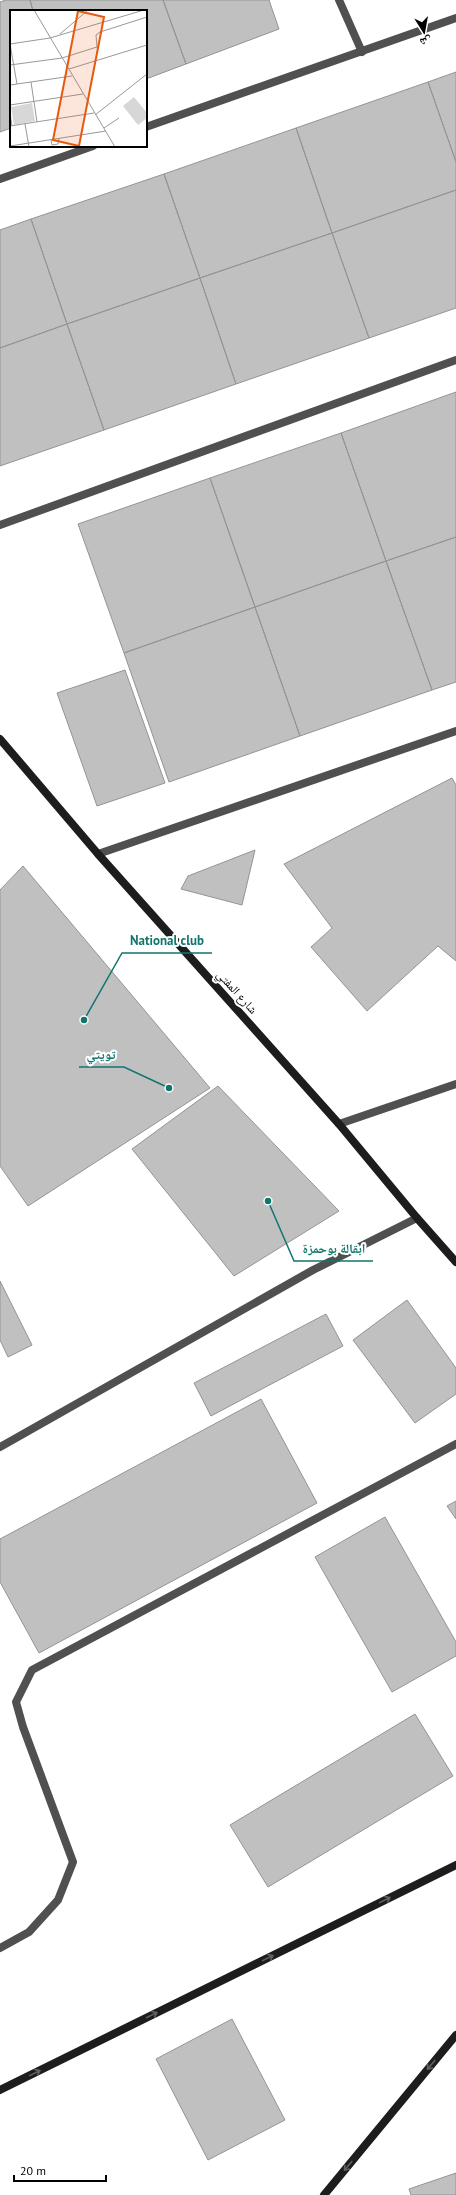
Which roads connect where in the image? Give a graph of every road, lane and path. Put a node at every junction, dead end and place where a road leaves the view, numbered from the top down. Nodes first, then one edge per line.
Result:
1 (339, 0) edge
2 (456, 18) edge
3 (362, 52) junction
4 (147, 128) edge
5 (90, 147) edge
6 (0, 179) edge
7 (456, 360) edge
8 (0, 525) edge
9 (456, 731) edge
10 (0, 739) edge
11 (98, 854) junction
12 (456, 1084) edge
13 (340, 1124) junction
14 (417, 1218) junction
15 (456, 1262) edge
16 (456, 1444) edge
17 (0, 1447) edge
18 (456, 1865) edge
19 (0, 1948) edge
20 (456, 2035) edge
21 (0, 2090) edge
22 (324, 2195) edge

1 - 3 street
2 - 3 street
3 - 4 street
5 - 6 street
7 - 8 street
9 - 11 street
10 - 11 street, شارع المفتي
11 - 13 street, شارع المفتي
12 - 13 street
13 - 14 street, شارع المفتي
14 - 15 street, شارع المفتي
14 - 17 street
16 - 19 street
21 -> 18 street
20 -> 22 street

